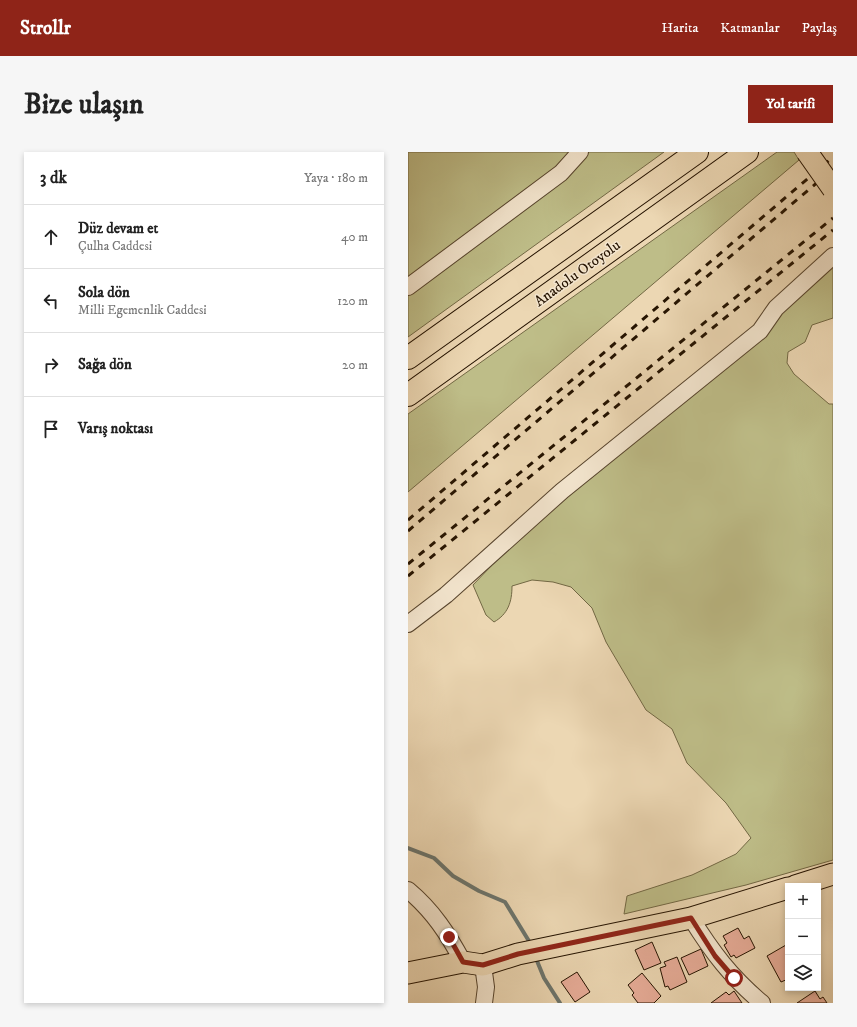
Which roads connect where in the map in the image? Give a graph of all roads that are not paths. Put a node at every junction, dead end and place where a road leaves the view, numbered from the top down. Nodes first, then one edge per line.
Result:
1 (580, 152) edge
2 (697, 152) edge
3 (747, 152) edge
4 (807, 152) edge
5 (833, 189) edge
6 (833, 256) edge
7 (408, 287) edge
8 (408, 358) edge
9 (408, 395) edge
10 (408, 624) edge
11 (833, 874) edge
12 (804, 883) edge
13 (785, 889) edge
14 (408, 890) edge
15 (691, 918) junction
16 (473, 964) junction
17 (408, 973) edge
18 (741, 985) junction
19 (484, 1003) edge
20 (750, 1003) edge
21 (762, 1003) edge

1 - 7 street
2 - 8 highway, Anadolu Otoyolu
3 - 9 highway, Anadolu Otoyolu
4 - 5 main road, bridge
6 - 10 street
11 - 12 main road
13 - 15 main road
14 - 16 street
15 - 16 main road
15 - 18 street
16 - 17 main road
16 - 19 street
18 - 20 street
18 - 21 street

